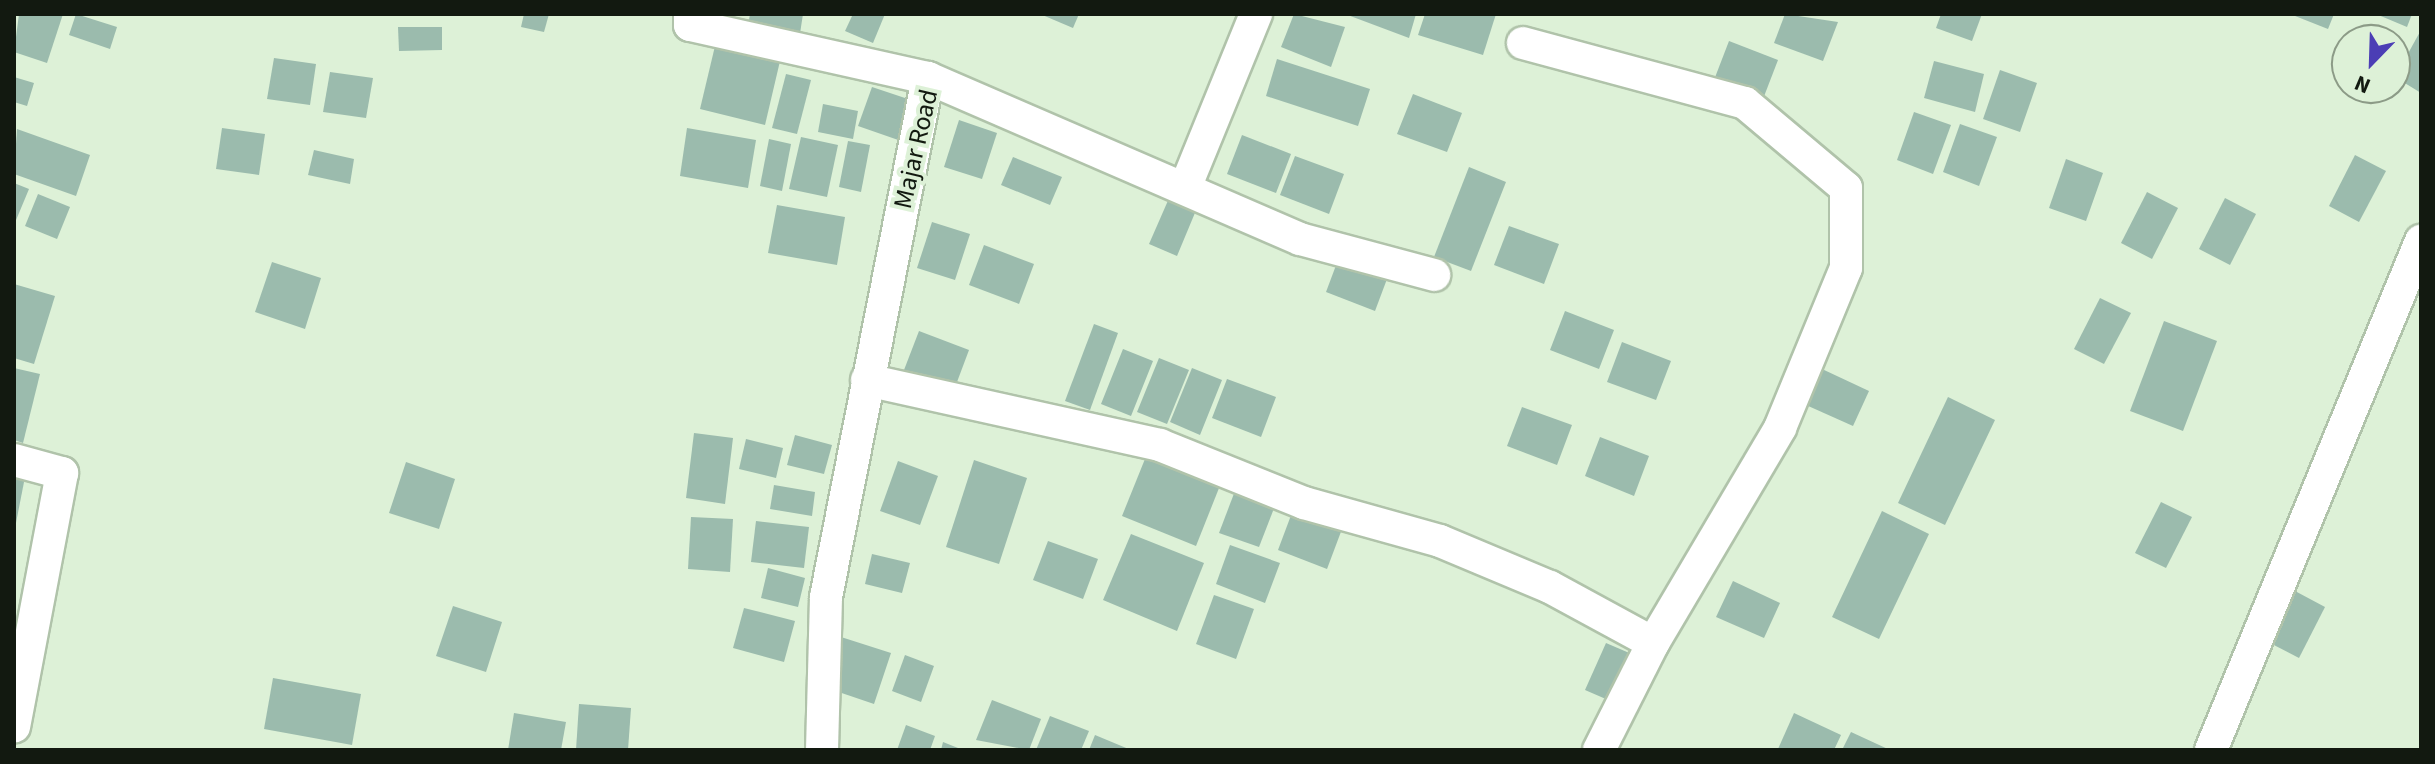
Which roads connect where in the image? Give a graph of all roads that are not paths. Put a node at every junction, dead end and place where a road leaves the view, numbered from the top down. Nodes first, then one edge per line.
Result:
1 (1256, 14) edge
2 (691, 18) edge
3 (1523, 43) dead end
4 (928, 78) junction
5 (1185, 188) junction
6 (2421, 241) edge
7 (1434, 275) dead end
8 (867, 380) junction
9 (14, 460) edge
10 (1653, 643) junction
11 (14, 726) edge
12 (822, 750) edge
13 (1599, 750) edge
14 (2211, 750) edge

1 - 5 street
2 - 4 street
3 - 10 street
4 - 5 street, Majar Road
4 - 8 street, Majar Road
5 - 7 street, Majar Road
6 - 14 street
8 - 10 street
8 - 12 street, Majar Road
9 - 11 street
10 - 13 street

